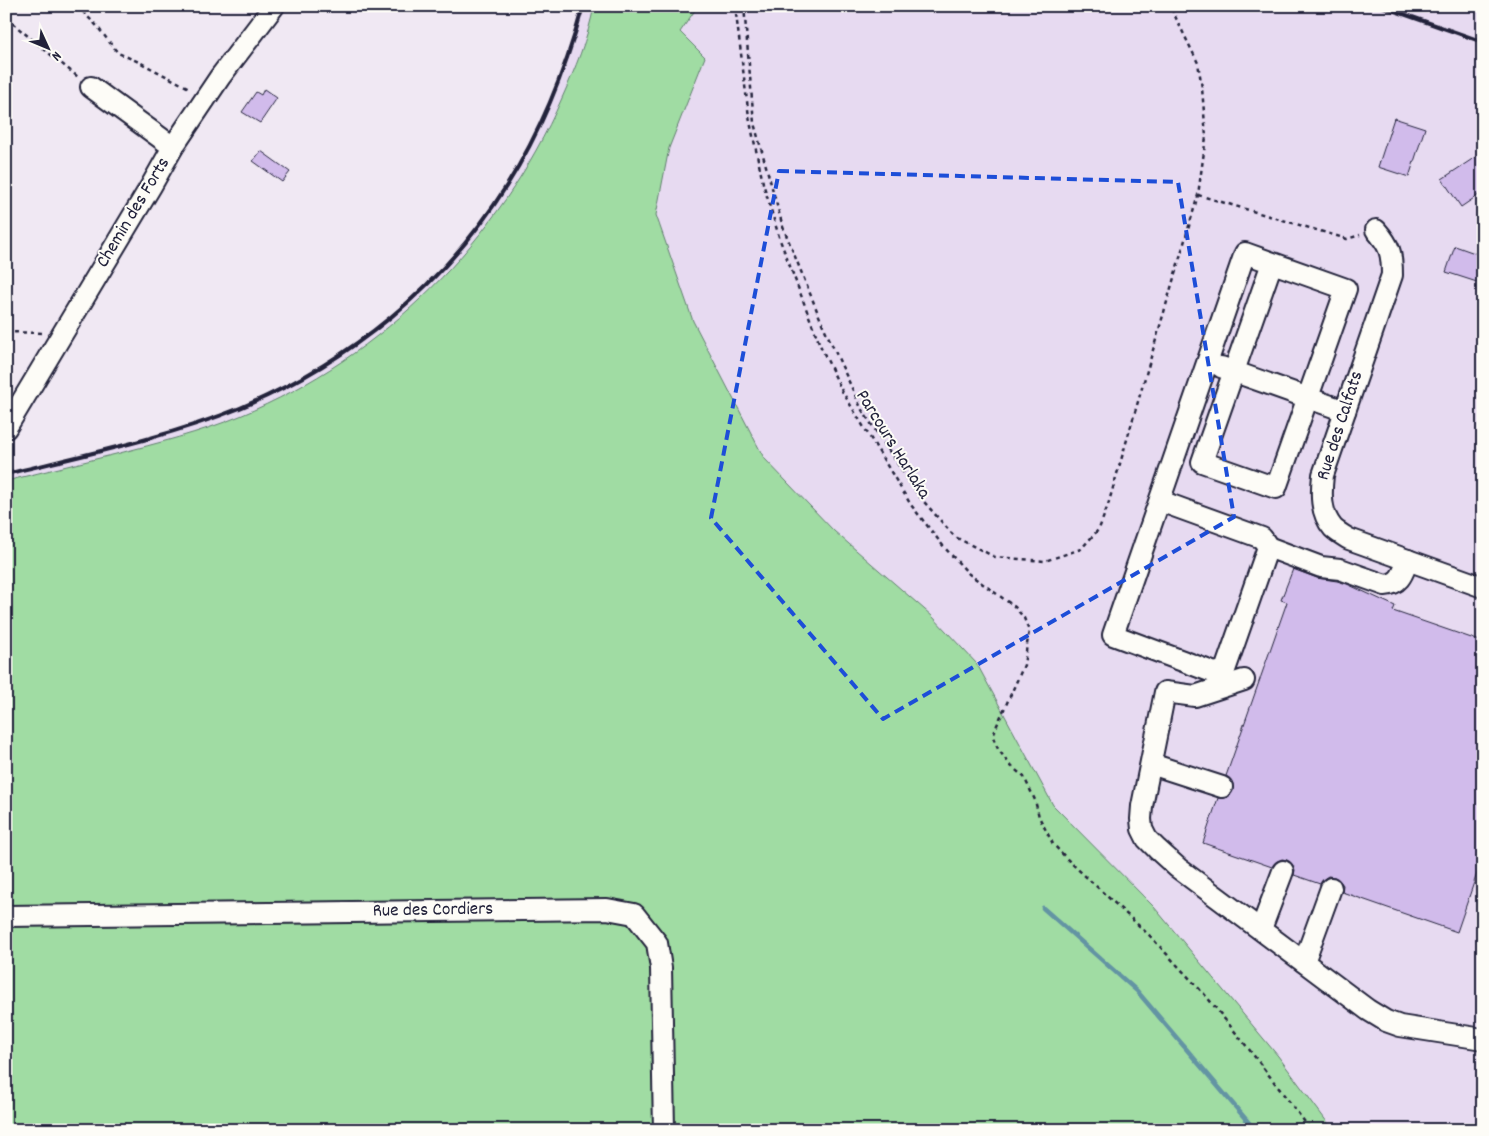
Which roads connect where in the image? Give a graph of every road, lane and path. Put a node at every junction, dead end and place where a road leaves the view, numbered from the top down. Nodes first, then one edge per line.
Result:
1 (77, 6) edge
2 (274, 6) edge
3 (735, 6) edge
4 (744, 6) edge
5 (1170, 6) edge
6 (6, 18) edge
7 (91, 87) joint
8 (206, 97) junction
9 (173, 146) junction
10 (1198, 195) junction
11 (1376, 230) joint
12 (1272, 263) junction
13 (6, 332) edge
14 (61, 336) junction
15 (1208, 362) junction
16 (1234, 372) junction
17 (1308, 398) junction
18 (1345, 411) junction
19 (6, 428) edge
20 (1160, 501) junction
21 (1268, 547) junction
22 (1408, 560) junction
23 (1483, 586) edge
24 (1244, 680) dead end
25 (1151, 764) junction
26 (1222, 788) dead end
27 (1283, 871) dead end
28 (1331, 888) dead end
29 (6, 916) edge
30 (1261, 929) junction
31 (1304, 962) junction
32 (1483, 1039) edge
33 (664, 1130) edge
34 (1311, 1130) edge

1 - 8 path
2 - 8 street, Chemin des Forts
3 - 34 path, Parcours Harlaka
4 - 10 path
5 - 10 path
6 - 7 path
7 - 9 street
8 - 9 street, Chemin des Forts
9 - 14 street, Chemin des Forts
10 - 11 path
11 - 18 street, Rue des Calfats
12 - 15 street
12 - 16 street
12 - 17 street
13 - 14 path
14 - 19 street, Chemin des Forts
15 - 16 street
15 - 20 street
16 - 17 street
16 - 17 street
17 - 18 street
18 - 22 street, Rue des Calfats
20 - 21 street
20 - 21 street
21 - 22 street
22 - 23 street, Rue des Calfats
24 - 25 street
25 - 26 street
25 - 30 street
27 - 30 street
28 - 31 street
29 - 33 street, Rue des Cordiers
30 - 31 street
31 - 32 street

